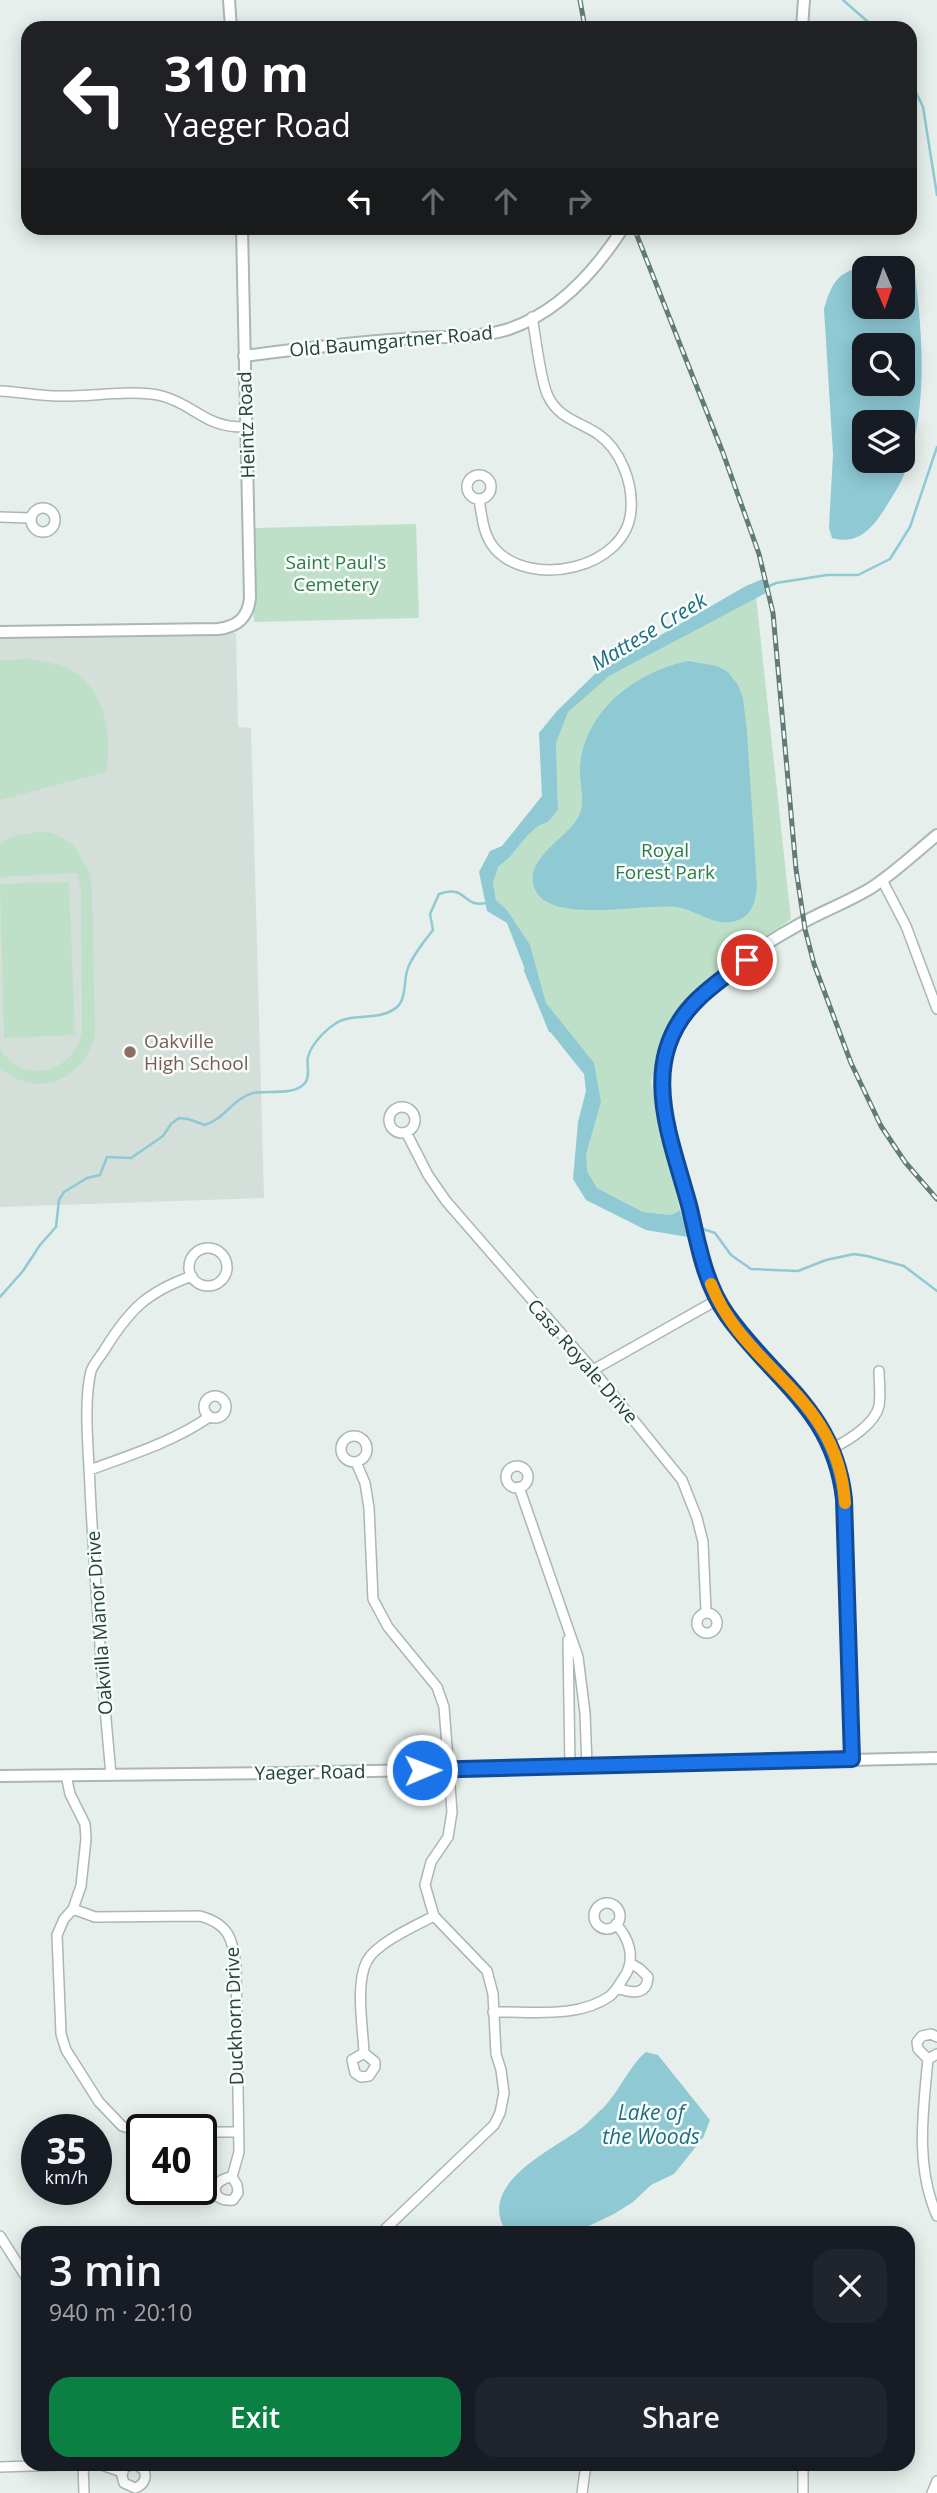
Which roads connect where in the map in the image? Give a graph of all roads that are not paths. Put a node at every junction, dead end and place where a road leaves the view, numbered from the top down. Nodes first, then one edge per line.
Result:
1 (229, 0) edge
2 (804, 1) edge
3 (230, 21) edge
4 (803, 21) edge
5 (242, 235) edge
6 (618, 235) edge
7 (532, 317) junction
8 (244, 356) junction
9 (0, 391) edge
10 (246, 427) junction
11 (479, 499) dead end
12 (0, 517) edge
13 (30, 518) dead end
14 (0, 632) edge
15 (937, 835) edge
16 (883, 880) junction
17 (937, 1009) edge
18 (406, 1132) dead end
19 (192, 1276) junction
20 (717, 1300) junction
21 (593, 1370) junction
22 (879, 1371) dead end
23 (209, 1417) dead end
24 (833, 1448) junction
25 (356, 1462) dead end
26 (90, 1471) junction
27 (519, 1487) dead end
28 (706, 1612) dead end
29 (568, 1631) junction
30 (937, 1758) edge
31 (852, 1759) junction
32 (570, 1766) junction
33 (587, 1766) junction
34 (448, 1769) junction
35 (111, 1774) junction
36 (66, 1775) junction
37 (0, 1776) edge
38 (73, 1909) junction
39 (435, 1916) junction
40 (616, 1924) dead end
41 (630, 1963) junction
42 (617, 1988) junction
43 (493, 2012) junction
44 (937, 2038) edge
45 (364, 2053) dead end
46 (937, 2054) edge
47 (928, 2059) junction
48 (126, 2127) edge
49 (217, 2132) edge
50 (238, 2132) junction
51 (232, 2177) dead end
52 (937, 2216) edge
53 (388, 2226) edge
54 (0, 2236) edge
55 (21, 2269) edge
56 (21, 2466) edge
57 (0, 2467) edge
58 (83, 2471) edge
59 (119, 2471) edge
60 (145, 2471) edge
61 (585, 2471) edge
62 (803, 2471) edge
63 (122, 2472) joint
64 (937, 2481) edge
65 (84, 2493) edge
66 (582, 2493) edge
67 (803, 2493) edge
68 (932, 2493) edge

1 - 3 street
2 - 4 street
5 - 8 street, Heintz Road
6 - 7 street, Old Baumgartner Road
7 - 8 street, Old Baumgartner Road
7 - 11 street
8 - 10 street, Heintz Road
9 - 10 street
10 - 14 street, Heintz Road
12 - 13 street
15 - 16 street
16 - 17 street
16 - 20 street
18 - 21 street, Casa Royale Drive
19 - 19 street
19 - 26 street, Oakvilla Manor Drive
20 - 21 street
20 - 24 street
21 - 28 street, Casa Royale Drive
22 - 24 street
23 - 26 street
24 - 31 street
25 - 34 street
26 - 35 street, Oakvilla Manor Drive
27 - 29 street
29 - 32 street
29 - 33 street
30 - 31 street, Yaeger Road
31 - 33 street, Yaeger Road
32 - 33 street, Yaeger Road
32 - 34 street, Yaeger Road
34 - 35 street, Yaeger Road
34 - 39 street
35 - 36 street, Yaeger Road
36 - 37 street, Yaeger Road
36 - 38 street
38 - 48 street
38 - 50 street, Duckhorn Drive
39 - 43 street
39 - 45 street
40 - 41 street
41 - 42 street
41 - 42 street
42 - 43 street
43 - 53 street
44 - 47 street
46 - 47 street
47 - 52 street
49 - 50 street
50 - 51 street, Duckhorn Drive
54 - 55 street
56 - 57 street
58 - 65 street
59 - 63 street
60 - 63 street
61 - 66 street
62 - 67 street
64 - 68 street

